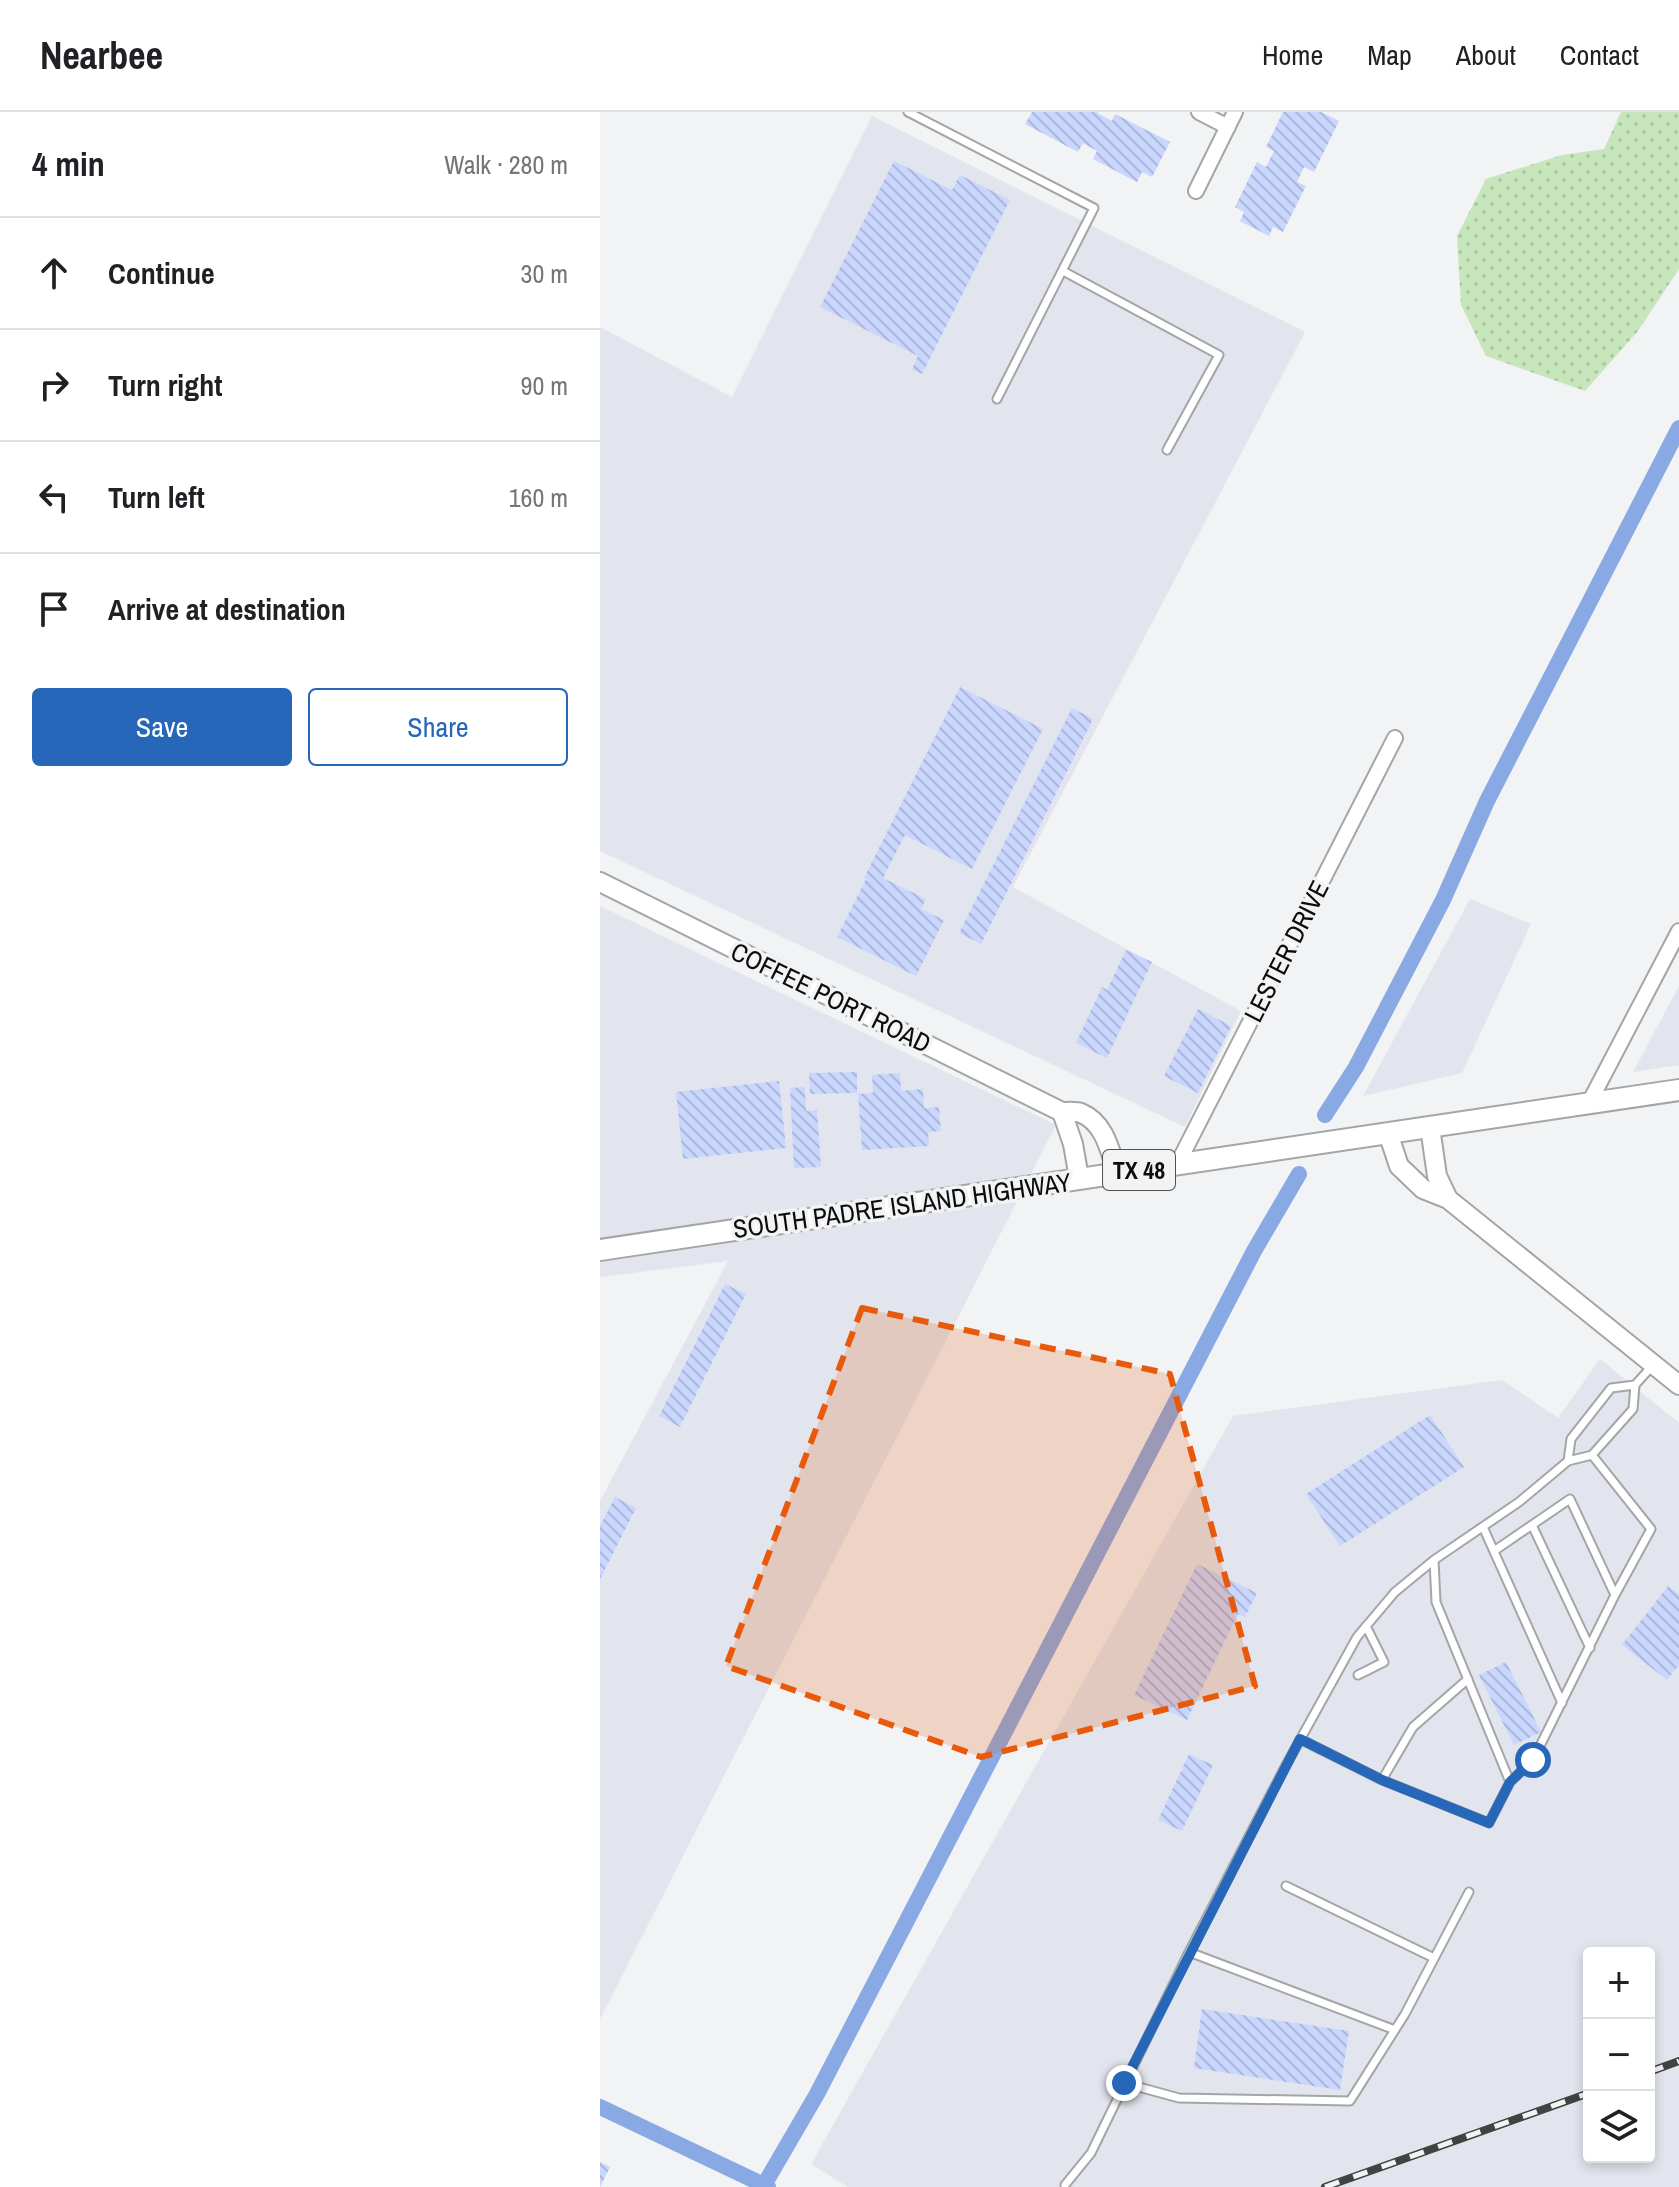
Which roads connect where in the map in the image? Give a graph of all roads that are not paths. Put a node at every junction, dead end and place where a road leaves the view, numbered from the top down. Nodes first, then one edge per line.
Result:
1 (908, 112) edge
2 (1199, 112) edge
3 (1235, 112) edge
4 (1228, 127) junction
5 (1196, 191) dead end
6 (1063, 271) junction
7 (997, 399) dead end
8 (1167, 450) dead end
9 (1395, 738) dead end
10 (600, 882) edge
11 (1679, 931) edge
12 (1679, 1090) edge
13 (1589, 1103) junction
14 (1062, 1112) junction
15 (1430, 1127) junction
16 (1388, 1133) junction
17 (1177, 1165) junction
18 (1117, 1172) junction
19 (1079, 1178) junction
20 (1448, 1199) junction
21 (600, 1250) edge
22 (1653, 1364) junction
23 (1635, 1385) junction
24 (1679, 1385) edge
25 (1592, 1455) junction
26 (1568, 1461) junction
27 (1532, 1525) junction
28 (1483, 1527) junction
29 (1494, 1551) junction
30 (1434, 1560) junction
31 (1615, 1595) junction
32 (1366, 1626) junction
33 (1590, 1648) junction
34 (1358, 1675) dead end
35 (1468, 1679) junction
36 (1562, 1703) junction
37 (1300, 1739) junction
38 (1382, 1780) junction
39 (1510, 1782) junction
40 (1286, 1886) dead end
41 (1469, 1892) dead end
42 (1189, 1952) junction
43 (1434, 1958) junction
44 (1395, 2030) junction
45 (1124, 2083) junction
46 (1065, 2185) dead end

1 - 6 lane
2 - 4 street
3 - 4 street
4 - 5 street
6 - 7 lane
6 - 8 lane
9 - 17 street, LESTER DRIVE
10 - 14 street, COFFEE PORT ROAD
11 - 13 street
12 - 13 main road, SOUTH PADRE ISLAND HIGHWAY / TX 48
13 - 15 main road, SOUTH PADRE ISLAND HIGHWAY / TX 48
14 - 18 street, COFFEE PORT ROAD
14 - 19 street
15 - 16 main road, SOUTH PADRE ISLAND HIGHWAY / TX 48
15 - 20 street
16 - 17 main road, SOUTH PADRE ISLAND HIGHWAY / TX 48
16 - 20 street
17 - 18 main road, SOUTH PADRE ISLAND HIGHWAY / TX 48
18 - 19 main road, SOUTH PADRE ISLAND HIGHWAY / TX 48
19 - 21 main road, SOUTH PADRE ISLAND HIGHWAY / TX 48
20 - 22 street
22 - 23 lane
22 - 24 street
23 - 25 lane
23 - 26 lane
25 - 26 lane
25 - 31 lane
26 - 28 lane
27 - 29 lane
27 - 31 lane
27 - 33 lane
28 - 29 lane
28 - 30 lane
29 - 36 lane
30 - 32 lane
30 - 35 lane
31 - 33 lane
32 - 34 lane
32 - 37 lane
33 - 36 lane
35 - 38 lane
35 - 39 lane
36 - 39 lane
37 - 38 lane
37 - 42 lane
38 - 39 lane
40 - 43 lane
41 - 43 lane
42 - 44 lane
42 - 45 lane
43 - 44 lane
44 - 45 lane
45 - 46 lane

